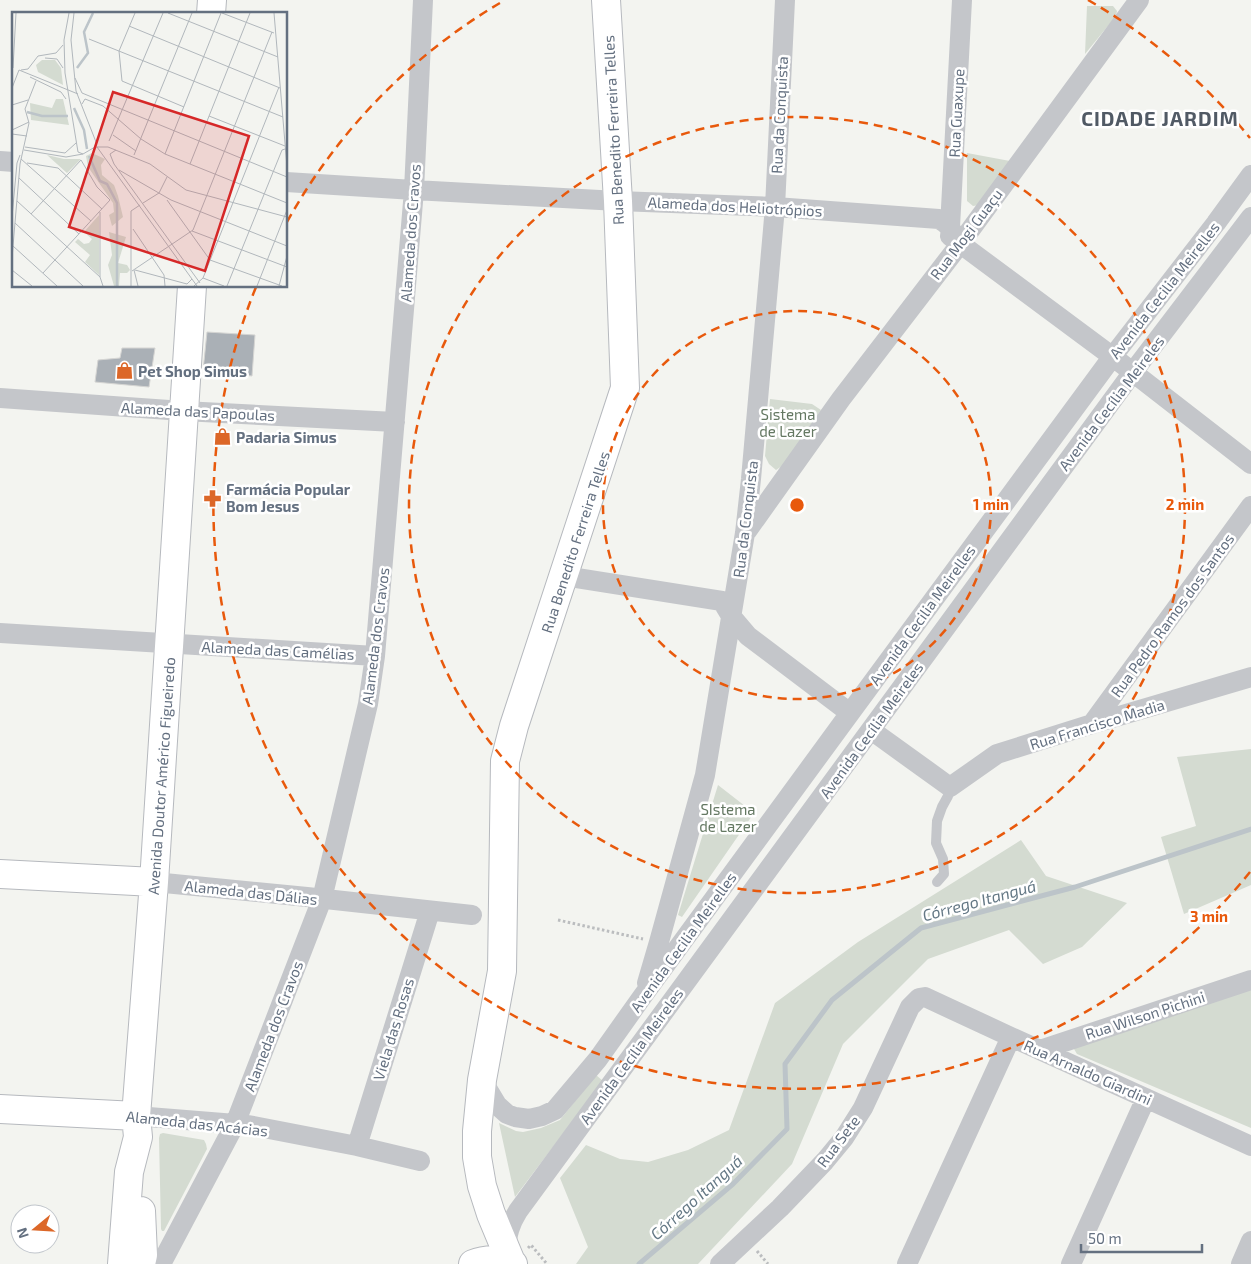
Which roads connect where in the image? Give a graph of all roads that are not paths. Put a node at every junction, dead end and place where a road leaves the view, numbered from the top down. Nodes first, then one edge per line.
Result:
1 (423, 0) edge
2 (606, 0) edge
3 (785, 0) edge
4 (962, 0) edge
5 (1139, 0) edge
6 (1251, 175) edge
7 (288, 182) edge
8 (414, 190) junction
9 (618, 201) junction
10 (775, 207) junction
11 (914, 217) junction
12 (1251, 217) edge
13 (950, 227) junction
14 (960, 244) junction
15 (192, 288) edge
16 (1112, 356) junction
17 (1133, 372) junction
18 (0, 398) edge
19 (184, 412) junction
20 (395, 422) junction
21 (1251, 464) edge
22 (792, 467) junction
23 (751, 479) junction
24 (1251, 506) edge
25 (745, 533) junction
26 (564, 576) junction
27 (731, 616) junction
28 (0, 634) edge
29 (170, 644) junction
30 (376, 656) junction
31 (1251, 678) edge
32 (850, 713) junction
33 (1092, 724) junction
34 (871, 730) junction
35 (950, 787) junction
36 (0, 874) edge
37 (154, 882) junction
38 (938, 882) dead end
39 (322, 899) junction
40 (430, 911) junction
41 (472, 916) dead end
42 (1251, 980) edge
43 (925, 996) joint
44 (642, 997) junction
45 (1011, 1037) junction
46 (1040, 1050) junction
47 (598, 1059) junction
48 (618, 1075) junction
49 (482, 1080) junction
50 (1146, 1098) junction
51 (0, 1109) edge
52 (234, 1124) junction
53 (137, 1126) junction
54 (357, 1146) junction
55 (1251, 1146) edge
56 (420, 1161) dead end
57 (1251, 1241) edge
58 (510, 1259) edge
59 (122, 1264) edge
60 (141, 1264) edge
61 (161, 1264) edge
62 (473, 1264) edge
63 (720, 1264) edge
64 (907, 1264) edge
65 (1072, 1264) edge
66 (1241, 1264) edge

1 - 8 street, Alameda dos Cravos
2 - 9 main road, Rua Benedito Ferreira Telles
3 - 10 street, Rua da Conquista
4 - 13 street, Rua Guaxupe
5 - 14 street, Rua Mogi Guaçu
6 - 16 street, Avenida Cecilia Meirelles
7 - 8 street, Alameda dos Heliotrópios
8 - 9 street, Alameda dos Heliotrópios
8 - 20 street, Alameda dos Cravos
9 - 10 street, Alameda dos Heliotrópios
9 - 26 main road, Rua Benedito Ferreira Telles
10 - 11 street, Alameda dos Heliotrópios
10 - 23 street, Rua da Conquista
11 - 13 street, Alameda dos Heliotrópios
11 - 14 street, Alameda dos Heliotrópios
12 - 17 street, Avenida Cecília Meireles
13 - 14 street, Alameda dos Heliotrópios
14 - 16 street, Alameda dos Heliotrópios
14 - 22 street, Rua Mogi Guaçu
15 - 19 main road, Avenida Doutor Américo Figueiredo
16 - 17 street, Alameda dos Heliotrópios
16 - 32 street, Avenida Cecilia Meirelles
17 - 21 street, Alameda dos Heliotrópios
17 - 34 street, Avenida Cecília Meireles
18 - 19 street, Alameda das Papoulas
19 - 20 street, Alameda das Papoulas
19 - 29 main road, Avenida Doutor Américo Figueiredo
20 - 30 street, Alameda dos Cravos
22 - 23 street, Rua Mogi Guaçu
22 - 25 street, Rua Mogi Guaçu
23 - 25 street, Rua da Conquista
24 - 33 street, Rua Pedro Ramos dos Santos
25 - 27 street, Rua da Conquista
26 - 27 street
26 - 49 main road, Rua Benedito Ferreira Telles
27 - 32 street
27 - 44 street, Rua da Conquista
28 - 29 street, Alameda das Camélias
29 - 30 street, Alameda das Camélias
29 - 37 main road, Avenida Doutor Américo Figueiredo
30 - 39 street, Alameda dos Cravos
31 - 33 street, Rua Francisco Madia
32 - 44 street, Avenida Cecilia Meirelles
33 - 35 street, Rua Francisco Madia
34 - 35 street
34 - 48 street, Avenida Cecília Meireles
35 - 38 lane
36 - 37 main road, Alameda das Dálias
37 - 39 street, Alameda das Dálias
37 - 53 main road, Avenida Doutor Américo Figueiredo
39 - 40 street, Alameda das Dálias
39 - 52 street, Alameda dos Cravos
40 - 41 street, Alameda das Dálias
40 - 54 street, Viela das Rosas
42 - 46 street, Rua Wilson Pichini
43 - 45 street, Rua Arnaldo Giardini
43 - 63 street, Rua Sete
44 - 47 street, Avenida Cecilia Meirelles
45 - 46 street, Rua Arnaldo Giardini
45 - 64 street
46 - 50 street, Rua Arnaldo Giardini
47 - 48 street
47 - 49 street, Avenida Cecilia Meirelles
48 - 58 street, Avenida Cecília Meireles
49 - 58 main road, Rua Benedito Ferreira Telles
50 - 55 street, Rua Arnaldo Giardini
50 - 65 street
51 - 53 main road, Alameda das Acácias
52 - 53 street, Alameda das Acácias
52 - 54 street, Alameda das Acácias
52 - 61 street, Alameda dos Cravos
53 - 59 main road, Avenida Doutor Américo Figueiredo
53 - 60 main road
54 - 56 street, Alameda das Acácias
57 - 66 street
58 - 62 main road

